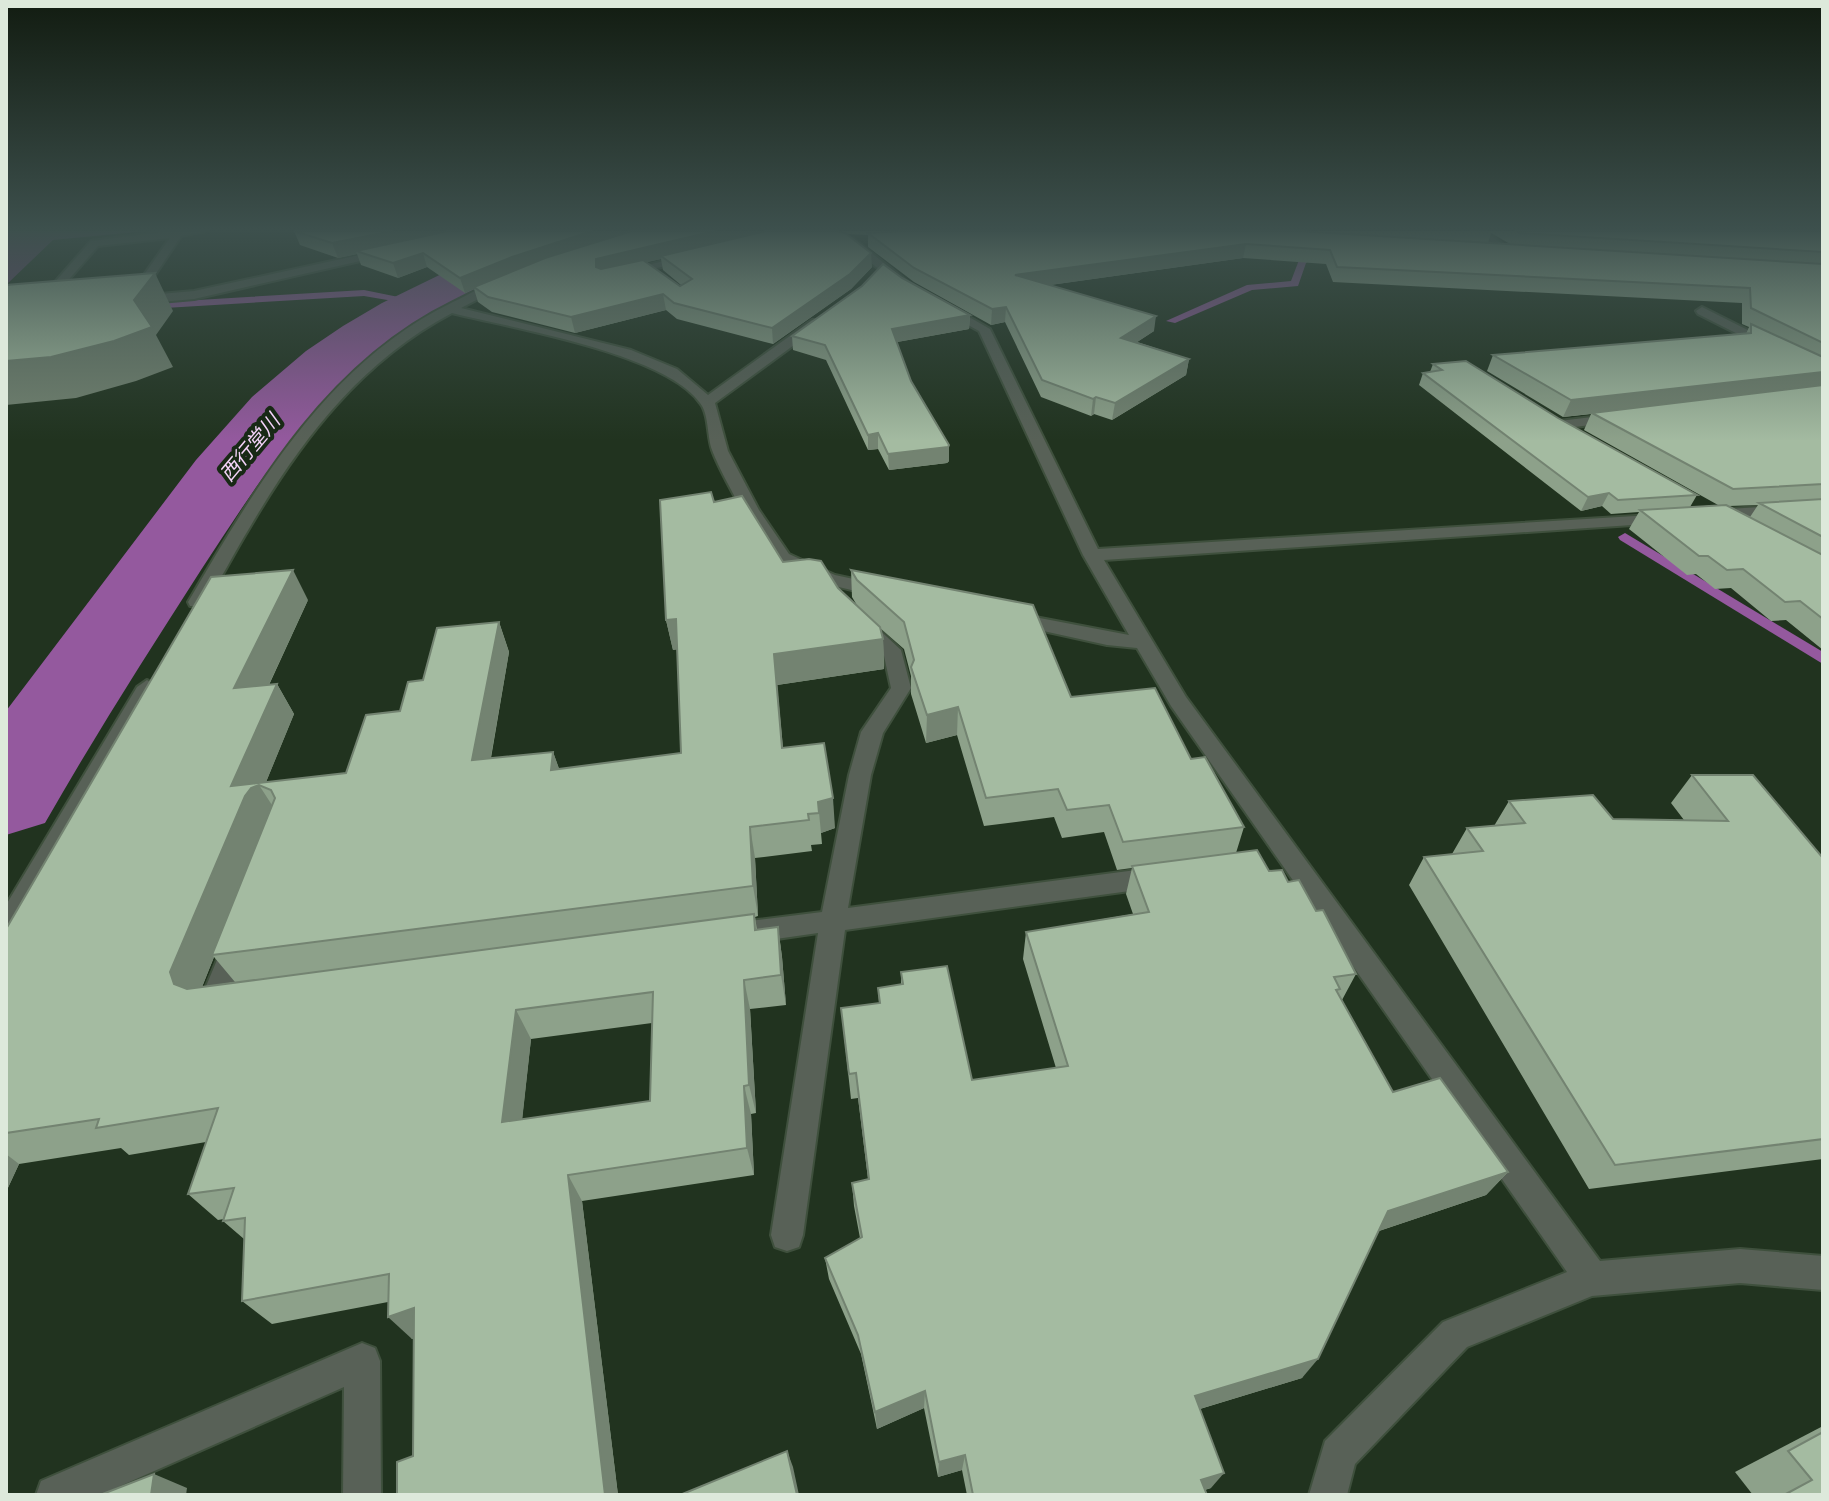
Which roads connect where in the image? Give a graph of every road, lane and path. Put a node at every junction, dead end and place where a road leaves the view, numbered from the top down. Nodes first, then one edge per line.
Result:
1 (124, 301) edge
2 (463, 301) edge
3 (933, 301) edge
4 (116, 302) edge
5 (448, 308) junction
6 (1702, 311) dead end
7 (826, 316) edge
8 (1823, 373) edge
9 (708, 402) junction
10 (1637, 416) edge
11 (1585, 440) edge
12 (1823, 508) edge
13 (1702, 513) junction
14 (1744, 529) edge
15 (1092, 555) junction
16 (829, 579) junction
17 (890, 592) edge
18 (190, 612) edge
19 (995, 615) edge
20 (1143, 642) junction
21 (158, 667) edge
22 (1291, 859) junction
23 (1260, 864) edge
24 (1181, 874) edge
25 (247, 916) edge
26 (833, 921) junction
27 (6, 928) edge
28 (725, 935) edge
29 (244, 999) edge
30 (787, 1235) dead end
31 (1823, 1273) edge
32 (1592, 1279) junction
33 (55, 1495) edge
34 (362, 1495) edge
35 (1328, 1495) edge

1 - 4 street
2 - 5 street
3 - 15 street
5 - 9 street
5 - 18 street
6 - 8 street
7 - 9 street
9 - 16 street
10 - 11 street
12 - 13 street
13 - 14 street
13 - 15 street
15 - 20 street
16 - 17 street
16 - 26 street
19 - 20 street
20 - 22 street
21 - 27 street
22 - 23 street
22 - 32 street
24 - 26 street
25 - 29 street
26 - 28 street
26 - 30 street
31 - 32 street
32 - 35 street
33 - 34 street

